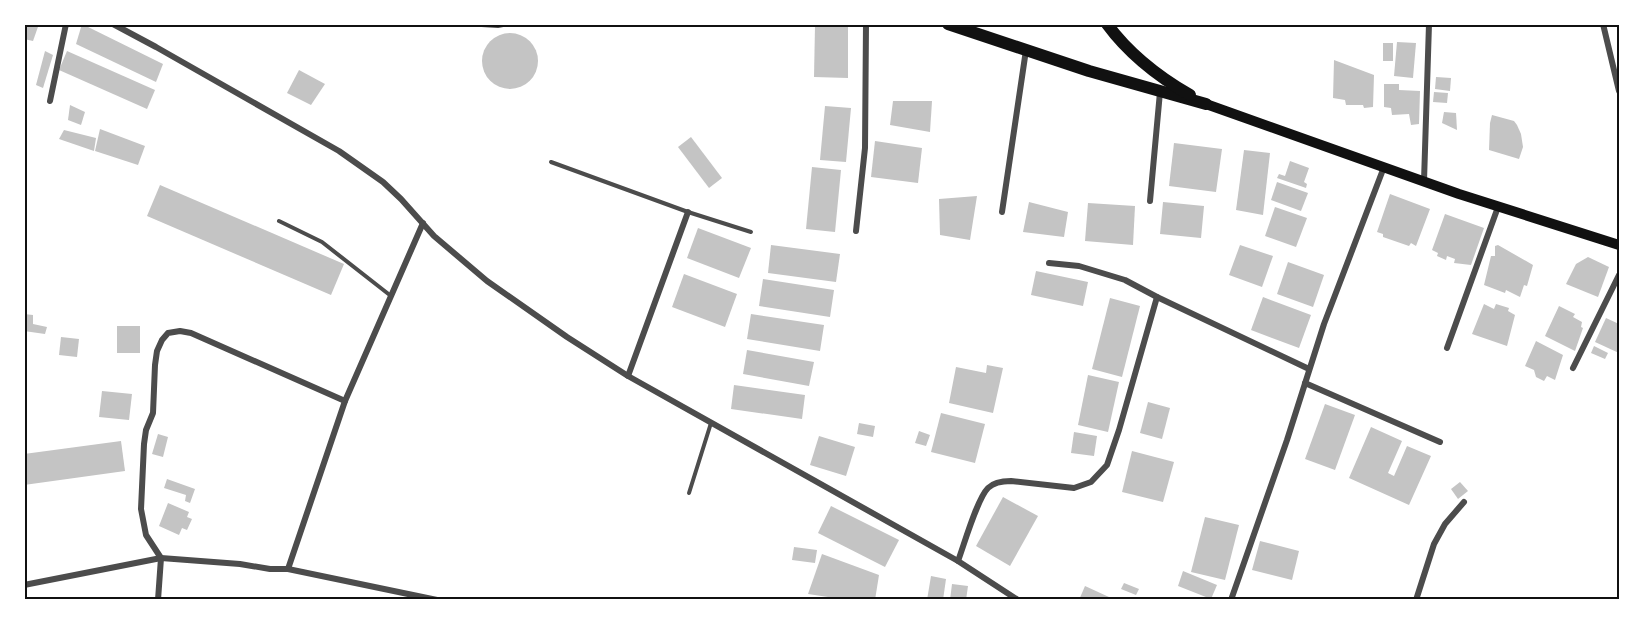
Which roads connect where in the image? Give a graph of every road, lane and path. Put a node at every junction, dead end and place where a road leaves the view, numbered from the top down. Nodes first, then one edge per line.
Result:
1 (66, 24) edge
2 (113, 24) edge
3 (465, 24) edge
4 (508, 24) edge
5 (866, 24) edge
6 (948, 24) edge
7 (1107, 24) edge
8 (1429, 24) edge
9 (1603, 24) edge
10 (1026, 50) junction
11 (1619, 90) edge
12 (1160, 92) junction
13 (50, 101) dead end
14 (1206, 104) junction
15 (551, 162) dead end
16 (1384, 167) junction
17 (1424, 181) junction
18 (1150, 201) dead end
19 (1498, 207) junction
20 (688, 212) junction
21 (1002, 212) dead end
22 (279, 221) dead end
23 (423, 223) junction
24 (856, 231) dead end
25 (751, 232) dead end
26 (1619, 245) edge
27 (1049, 263) dead end
28 (1619, 275) edge
29 (391, 296) junction
30 (1157, 297) junction
31 (1447, 348) dead end
32 (1573, 368) dead end
33 (1309, 369) junction
34 (628, 376) junction
35 (1305, 382) junction
36 (345, 401) junction
37 (711, 422) junction
38 (1440, 442) dead end
39 (689, 494) dead end
40 (1464, 502) dead end
41 (161, 558) junction
42 (958, 561) junction
43 (288, 569) junction
44 (24, 585) edge
45 (158, 600) edge
46 (437, 600) edge
47 (1018, 600) edge
48 (1231, 600) edge
49 (1416, 600) edge

1 - 13 street
2 - 23 street
3 - 4 lane
5 - 24 street
6 - 10 highway
7 - 14 highway
8 - 17 street
9 - 11 street
10 - 12 highway
10 - 21 street
12 - 14 highway
12 - 18 street
14 - 16 main road
15 - 20 lane
16 - 17 main road
16 - 33 street
17 - 19 main road
19 - 26 main road
19 - 31 street
20 - 25 lane
20 - 34 street
22 - 29 lane
23 - 29 street
23 - 34 street
27 - 30 street
28 - 32 street
29 - 36 street
30 - 33 street
30 - 42 street
33 - 35 street
34 - 37 street
35 - 38 street
35 - 48 street
36 - 41 street
36 - 43 street
37 - 39 lane
37 - 42 street
40 - 49 street
41 - 43 street
41 - 44 street
41 - 45 street
42 - 47 street
43 - 46 street

